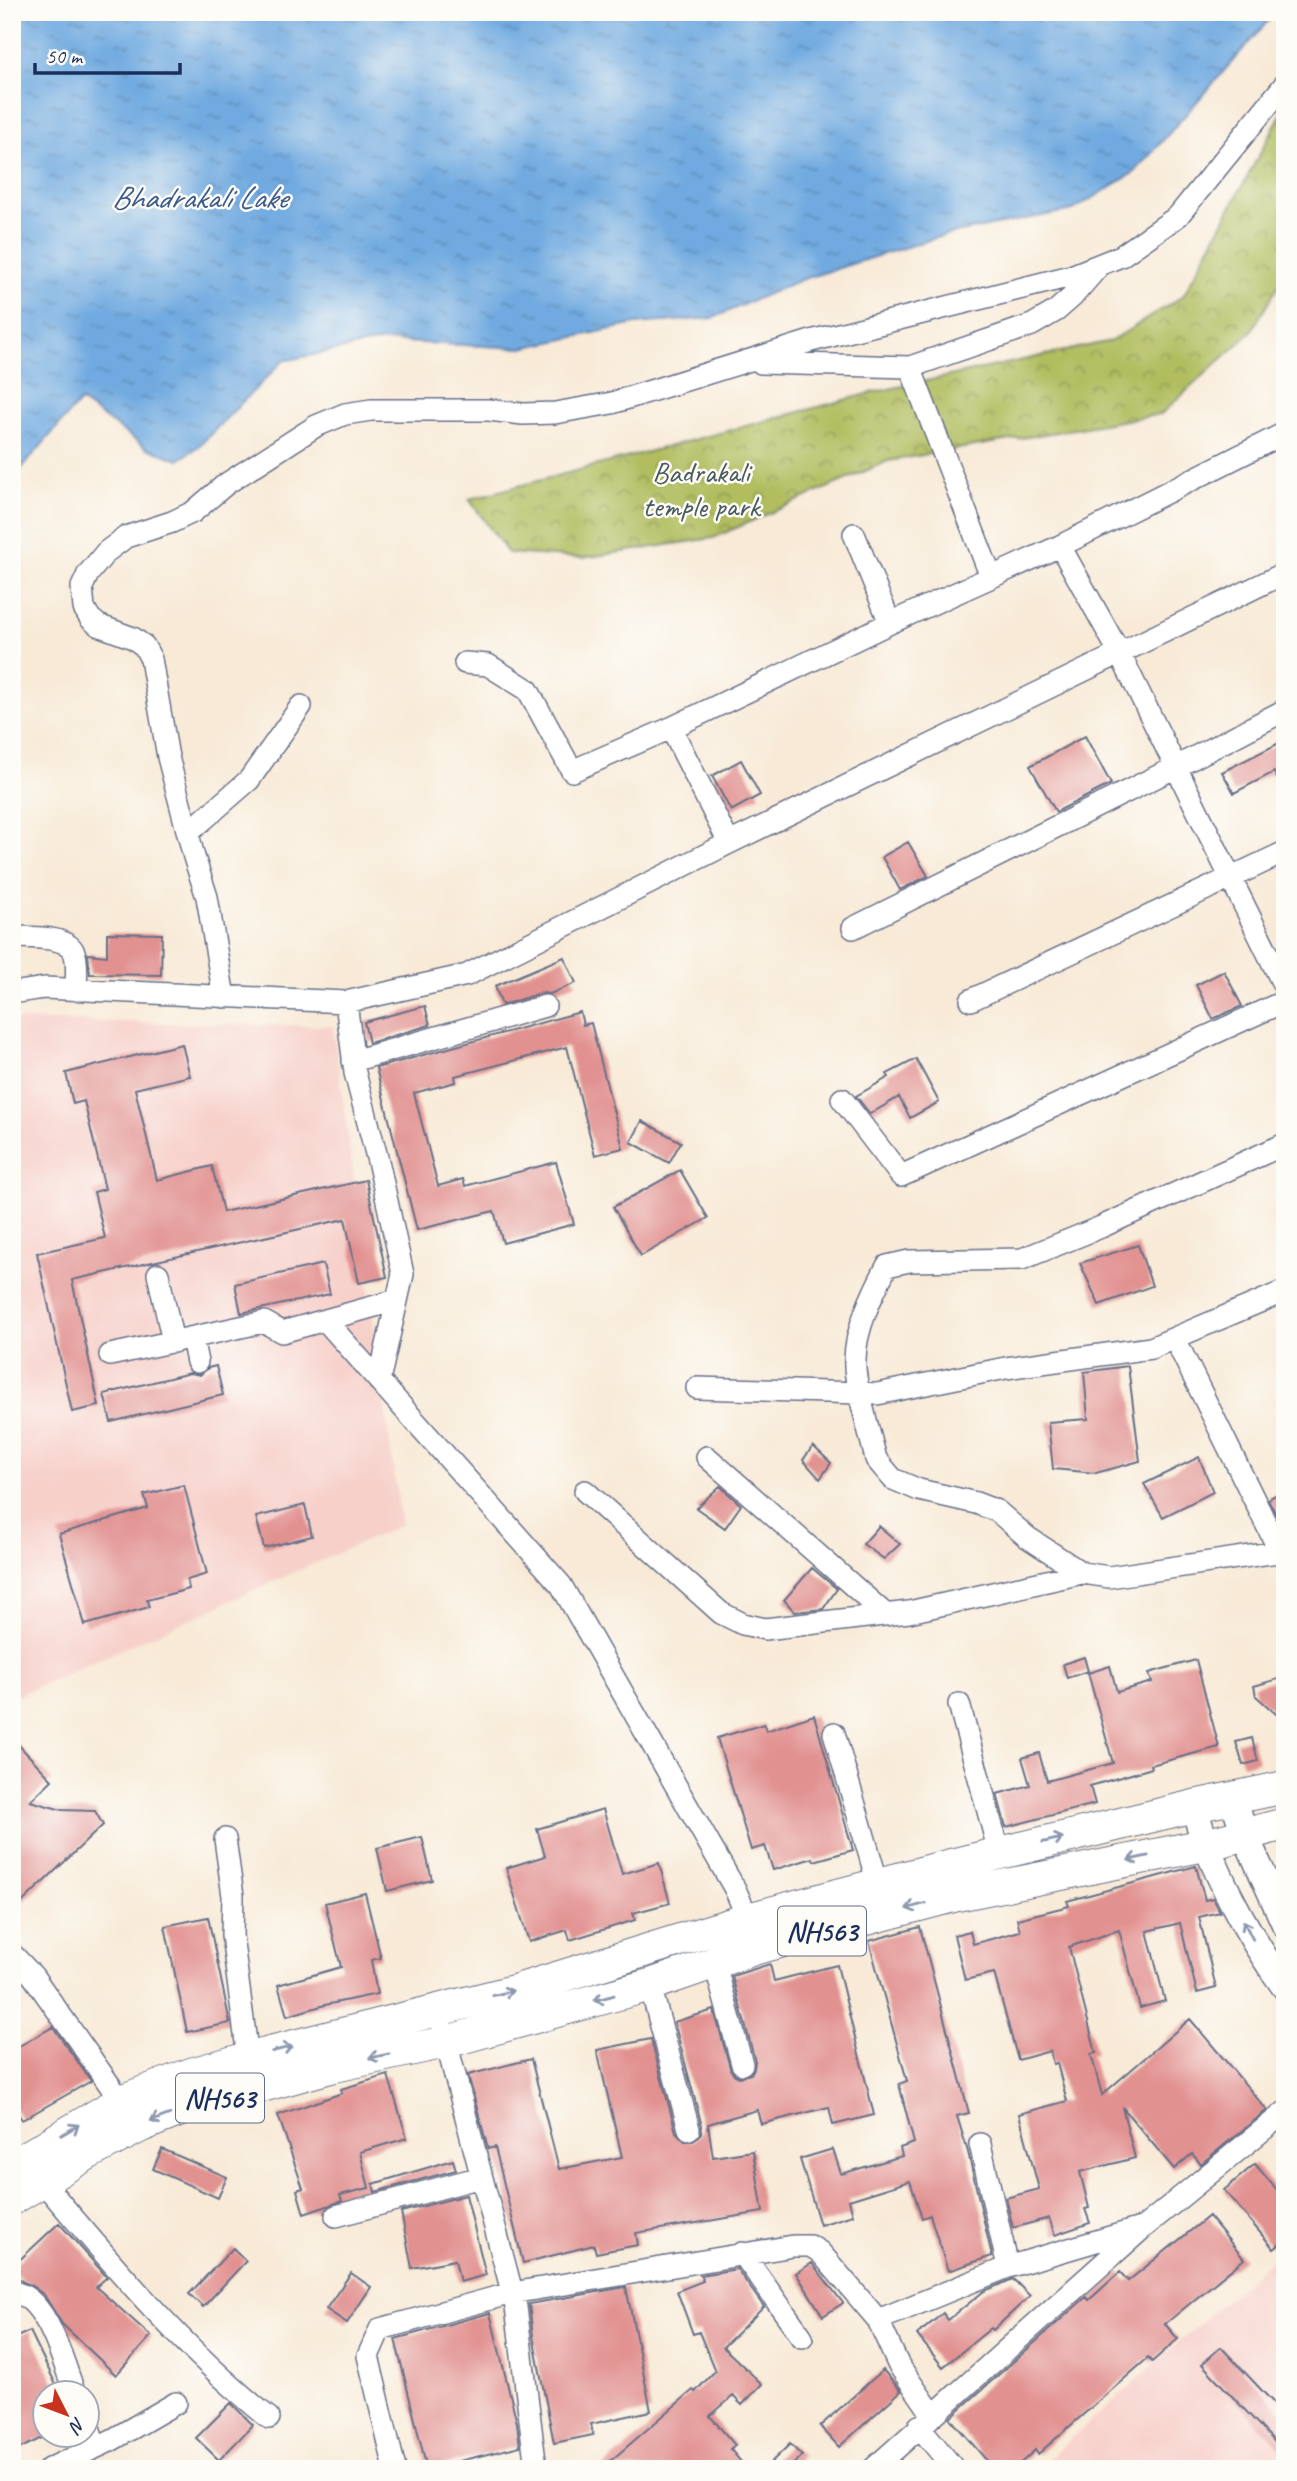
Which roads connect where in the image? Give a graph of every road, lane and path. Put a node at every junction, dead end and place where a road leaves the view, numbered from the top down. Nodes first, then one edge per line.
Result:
1 (1285, 84) edge
2 (1099, 265) junction
3 (745, 362) junction
4 (910, 367) junction
5 (1285, 433) edge
6 (854, 534) dead end
7 (1060, 546) junction
8 (1285, 573) edge
9 (991, 577) junction
10 (890, 623) junction
11 (1119, 652) junction
12 (465, 663) dead end
13 (301, 706) dead end
14 (1285, 710) edge
15 (671, 727) junction
16 (1176, 767) junction
17 (188, 833) junction
18 (729, 843) junction
19 (1285, 852) edge
20 (1230, 878) junction
21 (853, 928) dead end
22 (12, 937) edge
23 (1285, 988) edge
24 (76, 990) junction
25 (12, 992) edge
26 (224, 997) junction
27 (971, 1000) dead end
28 (1285, 1001) edge
29 (346, 1002) junction
30 (545, 1006) dead end
31 (353, 1061) junction
32 (842, 1099) dead end
33 (1285, 1144) edge
34 (158, 1275) dead end
35 (1285, 1291) edge
36 (397, 1300) junction
37 (325, 1320) junction
38 (1175, 1339) junction
39 (183, 1340) junction
40 (110, 1355) dead end
41 (197, 1362) dead end
42 (379, 1381) junction
43 (696, 1388) dead end
44 (859, 1393) junction
45 (707, 1457) dead end
46 (585, 1491) dead end
47 (1283, 1551) edge
48 (1082, 1573) junction
49 (885, 1614) junction
50 (959, 1704) dead end
51 (834, 1733) dead end
52 (1285, 1787) edge
53 (1233, 1798) junction
54 (1194, 1806) junction
55 (1285, 1824) edge
56 (1245, 1836) junction
57 (225, 1839) dead end
58 (1205, 1845) junction
59 (999, 1853) junction
60 (878, 1884) junction
61 (748, 1919) junction
62 (1285, 1924) edge
63 (12, 1954) edge
64 (715, 1964) junction
65 (650, 1985) junction
66 (1285, 1987) edge
67 (437, 2010) junction
68 (446, 2042) junction
69 (248, 2058) junction
70 (742, 2064) dead end
71 (121, 2101) junction
72 (1285, 2112) edge
73 (689, 2129) dead end
74 (980, 2144) dead end
75 (12, 2166) edge
76 (481, 2177) junction
77 (42, 2180) junction
78 (12, 2199) edge
79 (336, 2216) dead end
80 (1144, 2227) junction
81 (742, 2253) junction
82 (1008, 2267) junction
83 (12, 2292) edge
84 (512, 2293) junction
85 (878, 2320) junction
86 (802, 2337) dead end
87 (70, 2380) edge
88 (176, 2403) dead end
89 (268, 2418) dead end
90 (926, 2421) junction
91 (102, 2444) edge
92 (90, 2450) edge
93 (49, 2469) edge
94 (395, 2469) edge
95 (536, 2469) edge
96 (873, 2469) edge
97 (954, 2469) edge

1 - 2 street
2 - 3 street
2 - 4 street
3 - 4 street
3 - 17 street
4 - 9 street
5 - 7 street
6 - 10 street
7 - 9 street
7 - 11 street
8 - 11 street
9 - 10 street
10 - 15 street
11 - 16 street
11 - 18 street
12 - 15 street
13 - 17 street
14 - 16 street
15 - 18 street
16 - 20 street
16 - 21 street
17 - 26 street
18 - 29 street
19 - 20 street
20 - 23 street
20 - 27 street
22 - 24 street
24 - 25 street
24 - 26 street
26 - 29 street
28 - 32 street
29 - 31 street
30 - 31 street
31 - 36 street
33 - 44 street
34 - 39 street
35 - 38 street
36 - 37 street
36 - 42 street
37 - 39 street
37 - 42 street
38 - 44 street
38 - 47 street
39 - 40 street
39 - 41 street
42 - 61 street
43 - 44 street
44 - 48 street
45 - 49 street
46 - 49 street
47 - 48 street
48 - 49 street
50 - 59 street
51 - 60 street
52 - 53 highway, NH563
53 - 54 highway, NH563
53 - 56 main road
54 - 58 main road
59 -> 54 highway, NH563
55 - 56 highway, NH563
56 - 58 highway, NH563
56 - 62 main road
57 - 69 street
58 -> 64 highway, NH563
66 -> 58 main road
59 - 60 highway, NH563
60 - 61 highway, NH563
67 -> 61 highway, NH563
63 - 71 street
64 - 65 highway, NH563
64 - 70 street
65 -> 68 highway, NH563
65 - 73 street
67 - 68 street
69 -> 67 highway, NH563
68 - 76 street
68 -> 77 highway, NH563
69 - 71 highway, NH563
75 -> 71 highway, NH563
72 - 80 street
74 - 82 street
76 - 79 street
76 - 84 street
77 - 78 highway, NH563
77 - 89 street
80 - 82 street
80 - 90 street
81 - 84 street
81 - 85 street
81 - 86 street
82 - 85 street
83 - 87 street
84 - 94 street
84 - 95 street
85 - 90 street
88 - 91 street
90 - 96 street
90 - 97 street
92 - 93 street

